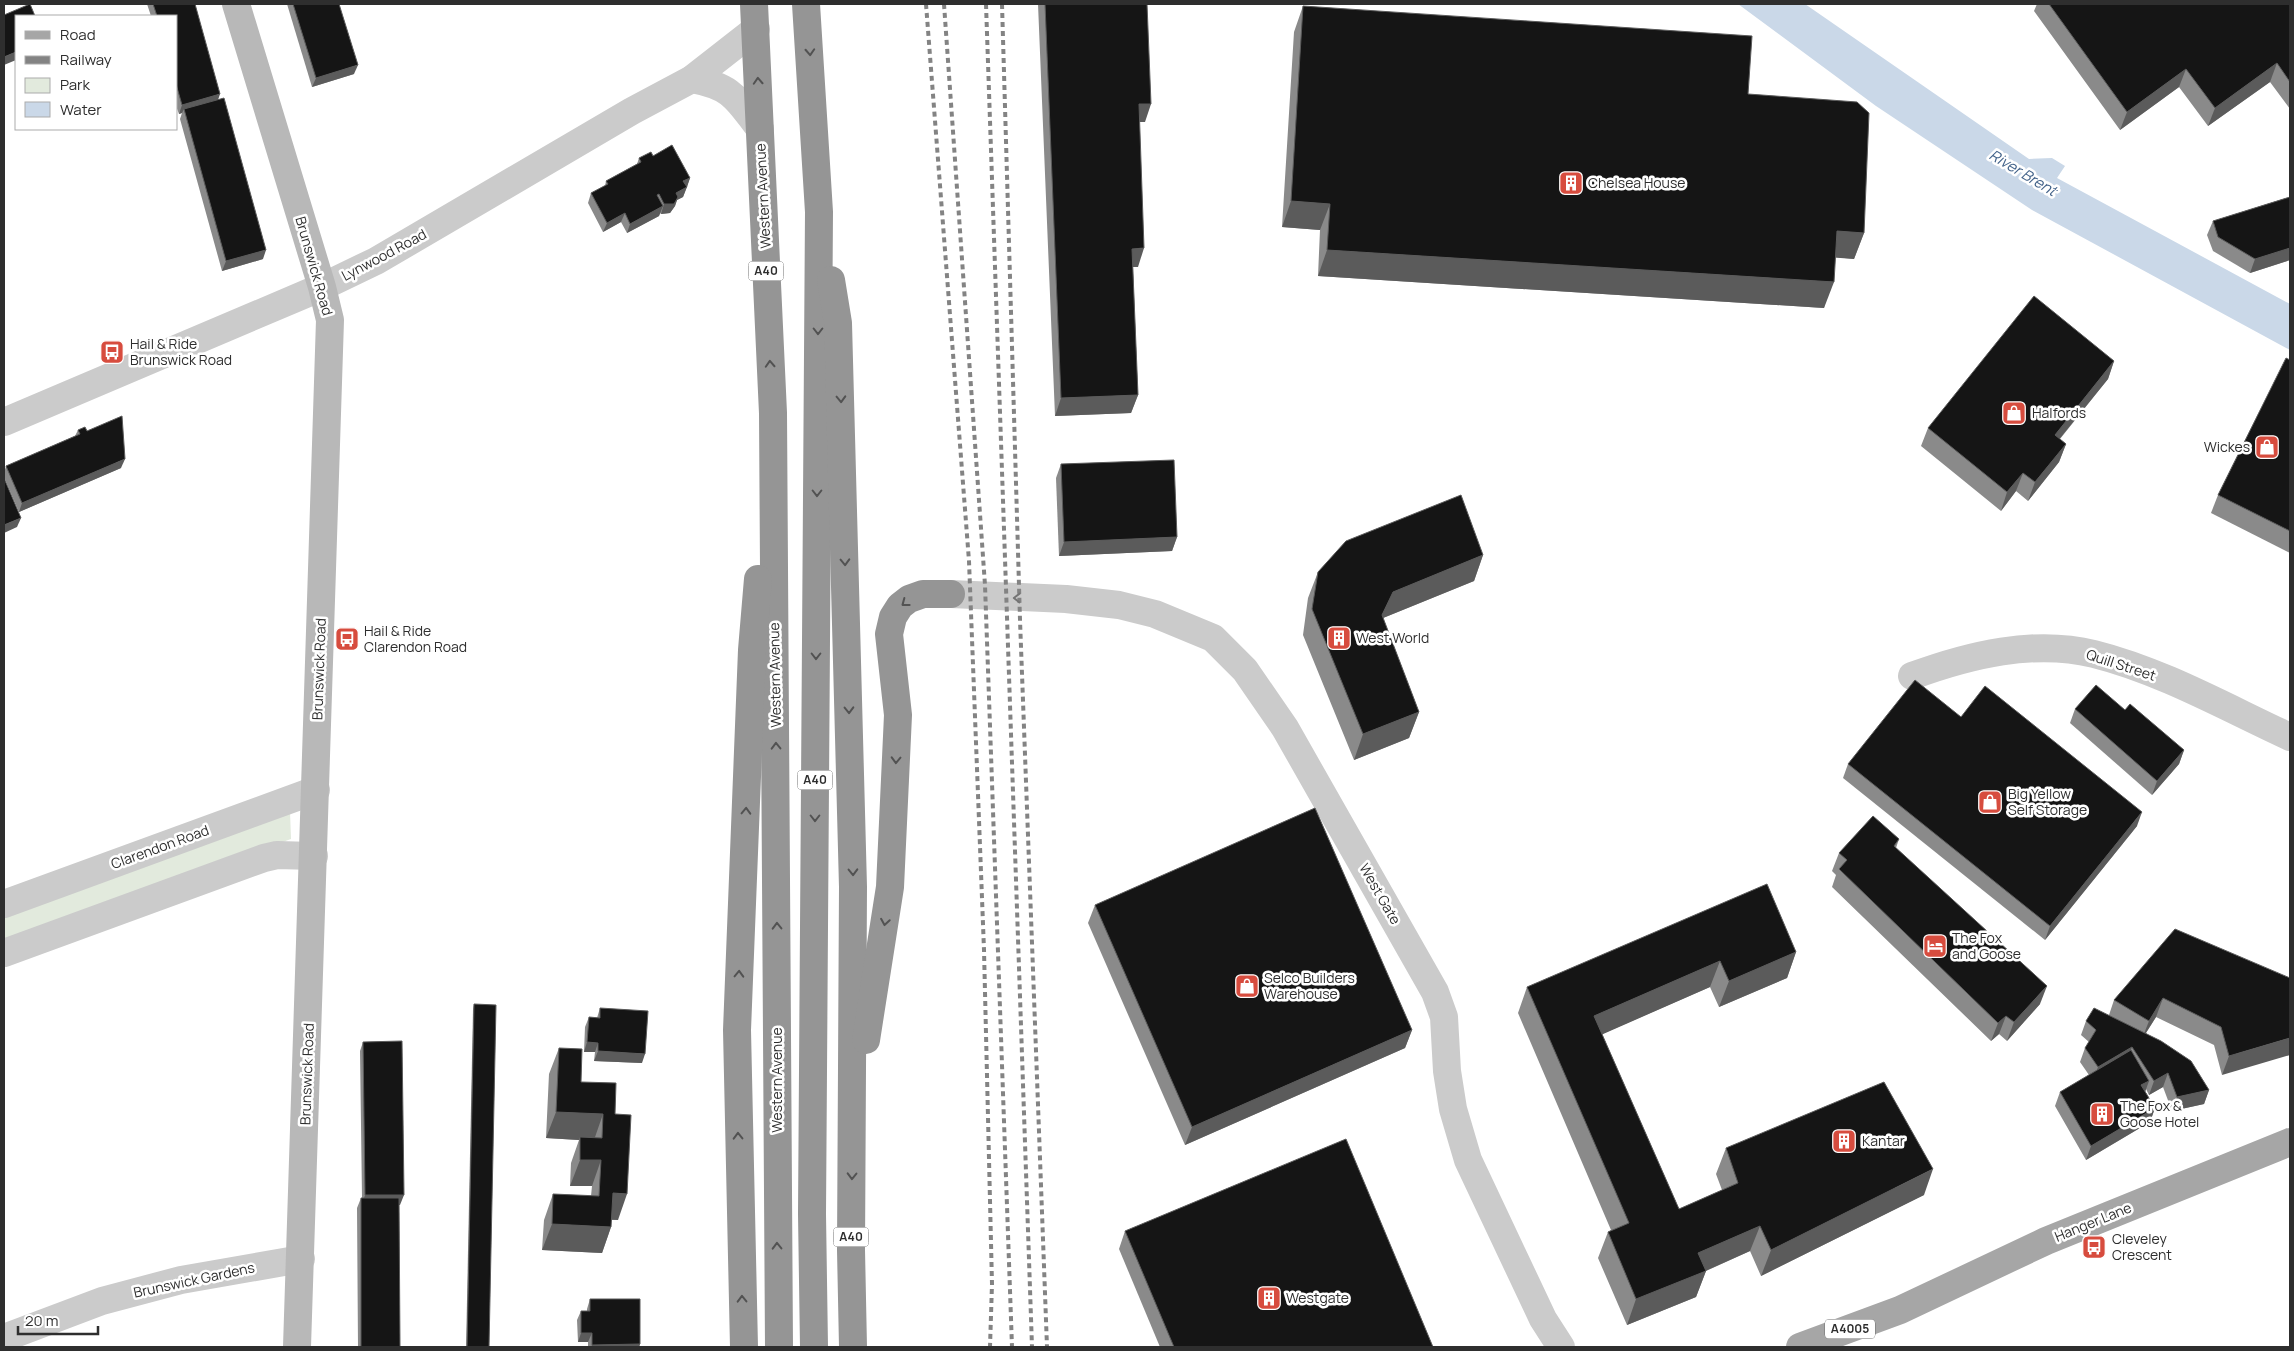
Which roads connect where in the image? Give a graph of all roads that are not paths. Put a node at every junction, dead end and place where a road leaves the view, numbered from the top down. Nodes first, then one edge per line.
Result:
1 (236, 4) edge
2 (806, 4) edge
3 (755, 16) edge
4 (692, 79) junction
5 (760, 129) junction
6 (818, 212) junction
7 (322, 287) junction
8 (772, 413) junction
9 (4, 422) edge
10 (951, 594) joint
11 (1912, 676) dead end
12 (2290, 737) edge
13 (316, 790) junction
14 (314, 856) junction
15 (4, 904) edge
16 (4, 953) edge
17 (852, 1127) junction
18 (2290, 1142) edge
19 (300, 1259) junction
20 (1900, 1310) junction
21 (1543, 1319) junction
22 (4, 1338) edge
23 (297, 1347) edge
24 (744, 1347) edge
25 (779, 1347) edge
26 (814, 1347) edge
27 (853, 1347) edge
28 (1550, 1347) edge
29 (1560, 1347) edge
30 (1800, 1347) edge
31 (1844, 1347) edge

1 - 7 street, Brunswick Road
2 -> 6 highway, A40
3 - 4 street, Lynwood Road
5 -> 3 highway, Western Avenue / A40
4 - 5 street
4 - 7 street, Lynwood Road
8 -> 5 highway, Western Avenue / A40
6 -> 17 highway, A40
6 -> 26 highway, A40
7 - 9 street, Lynwood Road
7 - 13 street, Brunswick Road
24 -> 8 highway, A40
25 -> 8 highway, Western Avenue / A40
10 -> 17 highway
21 -> 10 street, West Gate
11 - 12 street, Quill Street
13 - 14 street, Brunswick Road
13 - 15 street, Clarendon Road
14 - 16 street
14 - 19 street, Brunswick Road
17 -> 27 highway, A40
18 - 20 main road, Hanger Lane / A4005
19 - 22 street, Brunswick Gardens
19 - 23 street, Brunswick Road
20 - 30 main road, Hanger Lane / A4005
20 - 31 main road, Hanger Lane / A4005
21 - 28 street, West Gate
21 - 29 street, West Gate

